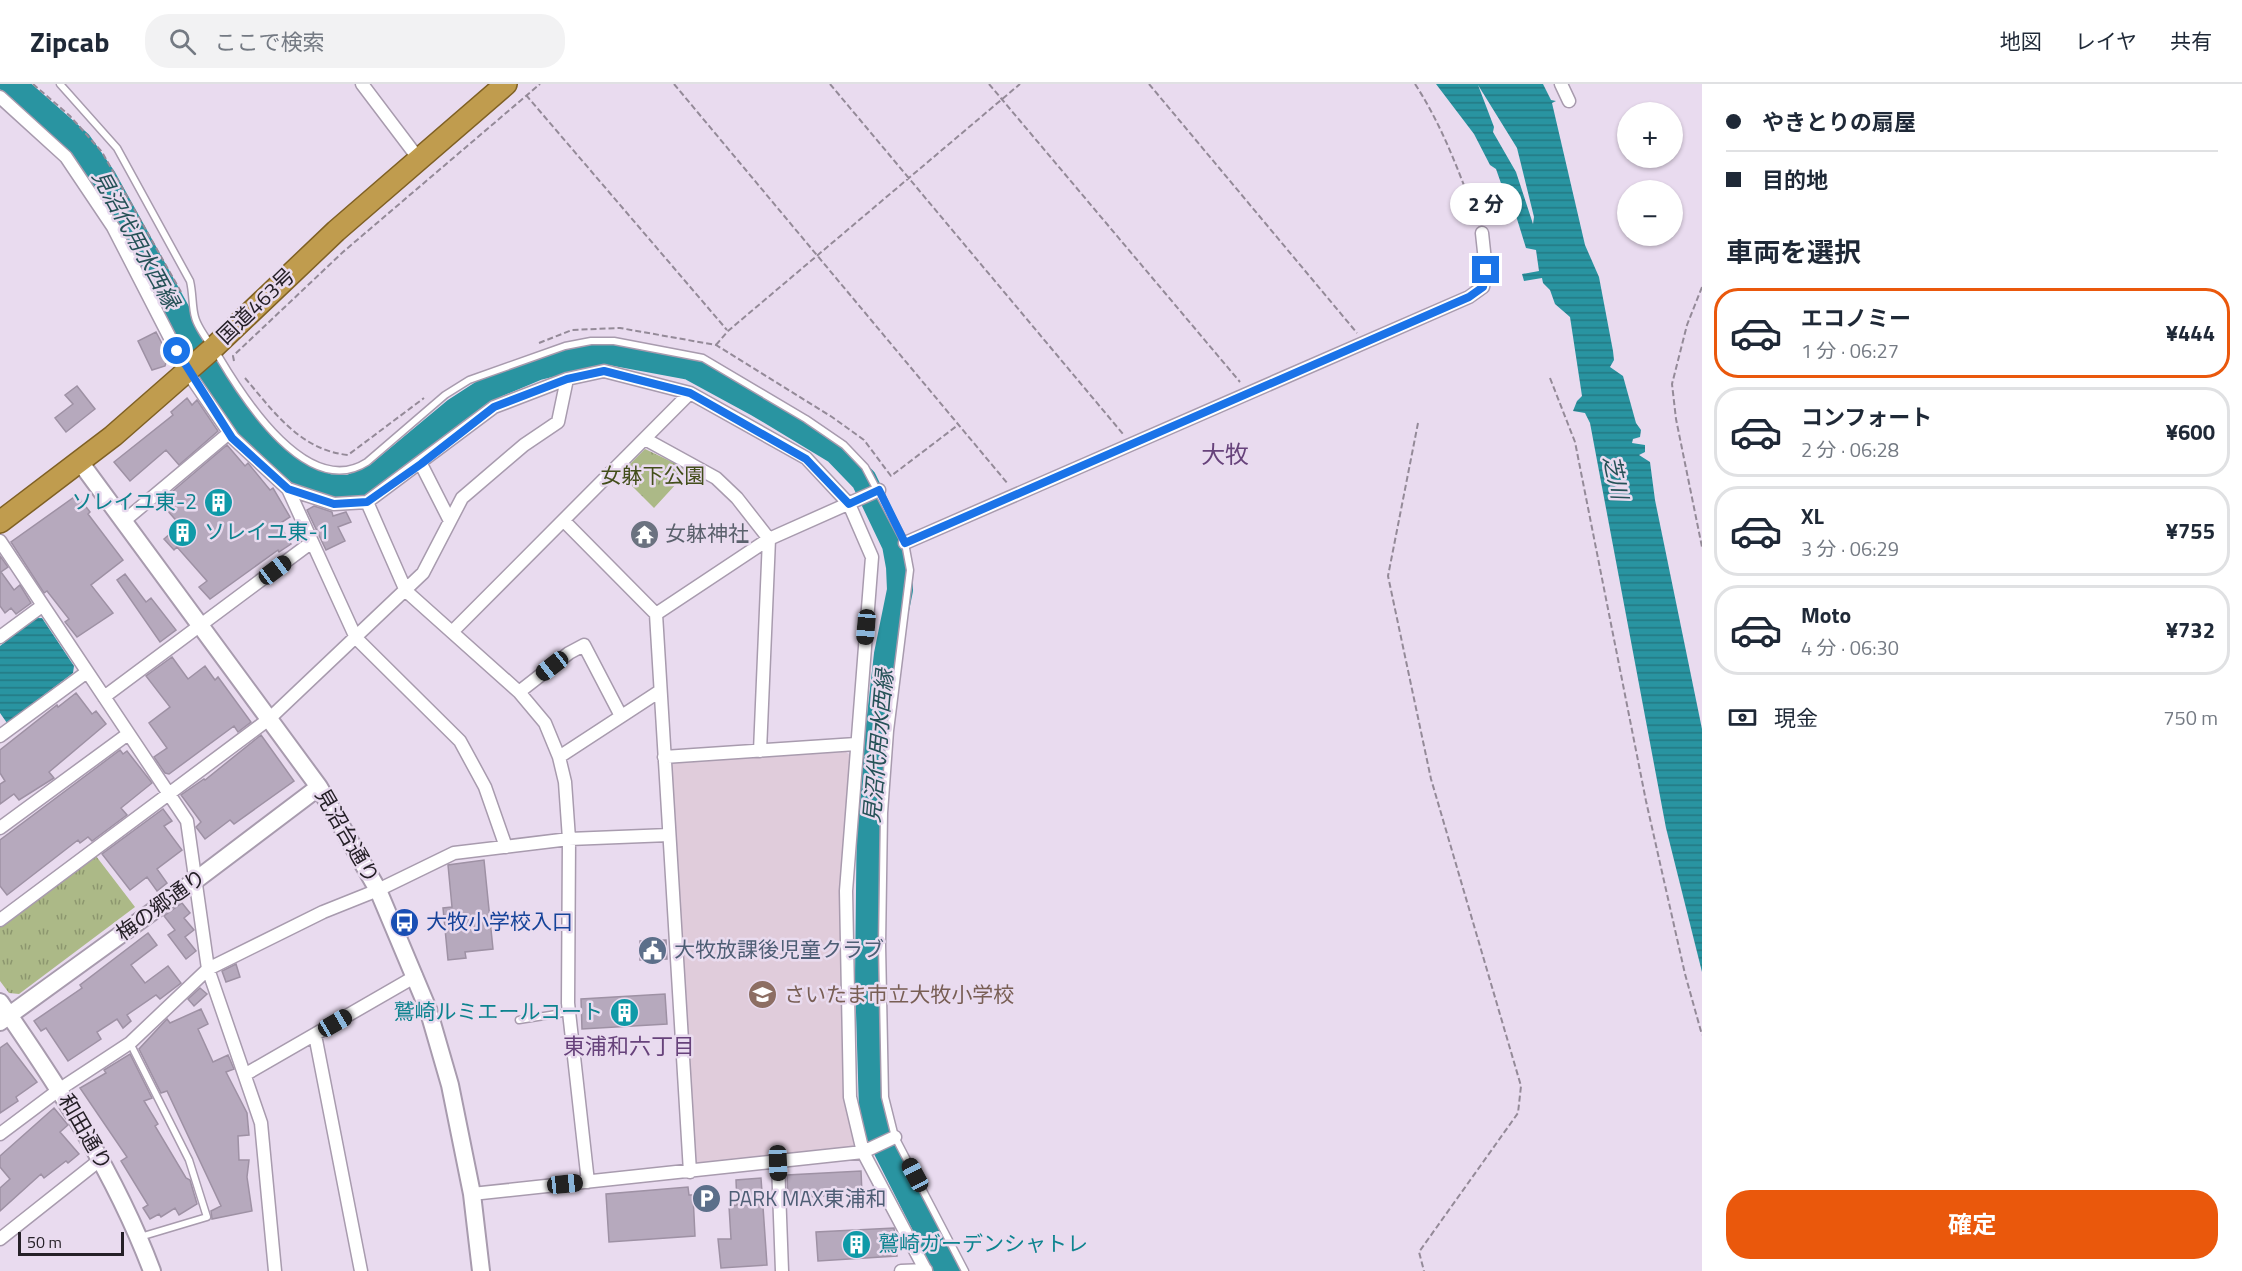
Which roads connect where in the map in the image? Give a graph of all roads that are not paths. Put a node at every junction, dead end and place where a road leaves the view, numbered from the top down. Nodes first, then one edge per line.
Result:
1 (60, 84) edge
2 (362, 84) edge
3 (506, 84) edge
4 (1561, 84) edge
5 (1569, 101) dead end
6 (2, 102) edge
7 (418, 158) junction
8 (1482, 233) road end
9 (212, 349) junction
10 (189, 369) junction
11 (567, 379) junction
12 (690, 393) junction
13 (229, 433) junction
14 (645, 439) junction
15 (80, 462) junction
16 (421, 464) junction
17 (288, 489) junction
18 (879, 490) junction
19 (367, 502) junction
20 (849, 504) junction
21 (564, 520) junction
22 (124, 521) junction
23 (450, 521) junction
24 (0, 522) edge
25 (769, 539) junction
26 (0, 541) edge
27 (312, 542) junction
28 (905, 543) junction
29 (406, 591) junction
30 (42, 606) junction
31 (656, 614) junction
32 (200, 625) junction
33 (452, 632) junction
34 (0, 638) edge
35 (356, 638) junction
36 (87, 672) junction
37 (660, 691) junction
38 (519, 692) junction
39 (104, 697) junction
40 (621, 716) junction
41 (269, 718) junction
42 (128, 734) junction
43 (0, 736) edge
44 (856, 744) junction
45 (760, 751) junction
46 (559, 757) junction
47 (664, 757) junction
48 (319, 787) junction
49 (169, 794) junction
50 (0, 828) edge
51 (669, 835) junction
52 (570, 839) junction
53 (506, 847) junction
54 (196, 880) junction
55 (378, 890) junction
56 (0, 920) edge
57 (207, 969) junction
58 (416, 976) junction
59 (569, 1012) junction
60 (3, 1013) edge
61 (519, 1020) dead end
62 (315, 1035) junction
63 (130, 1043) junction
64 (246, 1074) junction
65 (60, 1089) junction
66 (0, 1134) edge
67 (895, 1137) junction
68 (863, 1152) junction
69 (101, 1159) junction
70 (778, 1163) junction
71 (690, 1172) junction
72 (588, 1182) junction
73 (472, 1194) junction
74 (140, 1237) junction
75 (0, 1239) edge
76 (926, 1270) edge
77 (152, 1271) edge
78 (275, 1271) edge
79 (362, 1271) edge
80 (481, 1271) edge
81 (782, 1271) edge
82 (901, 1271) edge
83 (965, 1271) edge

1 - 9 lane
2 - 7 street
3 - 7 highway, 国道463号
4 - 5 street
6 - 10 street
7 - 9 highway, 国道463号
8 - 28 street
9 - 10 highway, 国道463号
9 - 18 lane
10 - 13 street
10 - 15 highway, 国道463号
11 - 12 street
11 - 16 street
11 - 23 street
12 - 14 street
12 - 20 street
13 - 17 street
13 - 22 street
14 - 21 street
14 - 25 street
15 - 22 street, 見沼台通り
15 - 24 highway, 国道463号
16 - 19 street
16 - 23 street
17 - 19 street
17 - 27 street
18 - 20 street
18 - 28 lane
19 - 29 street
20 - 25 street
20 - 44 street
21 - 31 street
21 - 33 street
22 - 32 street, 見沼台通り
23 - 29 street
25 - 31 street
25 - 45 street
26 - 30 street
27 - 32 street
27 - 35 street
28 - 67 lane
29 - 33 street
29 - 35 street
30 - 34 street
30 - 36 street
31 - 37 street
32 - 39 street
32 - 41 street, 見沼台通り
33 - 38 street
35 - 41 street
35 - 53 street
36 - 39 street
36 - 43 street
37 - 40 street
37 - 47 street
38 - 40 street
38 - 46 street
39 - 42 street
40 - 46 street
41 - 48 street, 見沼台通り
41 - 49 street
42 - 49 street
42 - 50 street
44 - 45 street
44 - 68 street
45 - 47 street
46 - 52 street
47 - 51 street
48 - 54 street, 梅の郷通り
48 - 55 street, 見沼台通り
49 - 54 street
49 - 56 street
51 - 52 street
51 - 71 street
52 - 53 street
52 - 59 street
53 - 55 street
54 - 57 street
54 - 60 street, 梅の郷通り
55 - 57 street
55 - 58 street, 見沼台通り
57 - 63 street
57 - 64 street
58 - 62 street
58 - 73 street, 見沼台通り
59 - 61 lane
59 - 72 street
60 - 65 street, 和田通り
62 - 64 street
62 - 79 street
63 - 65 street
63 - 74 lane
64 - 78 street
65 - 66 street
65 - 69 street, 和田通り
67 - 68 street
67 - 83 lane
68 - 70 street
68 - 76 street
69 - 74 street, 和田通り
69 - 75 street
70 - 71 street
70 - 81 street
71 - 72 street
72 - 73 street
73 - 80 street, 見沼台通り
74 - 77 street, 和田通り
76 - 82 street

